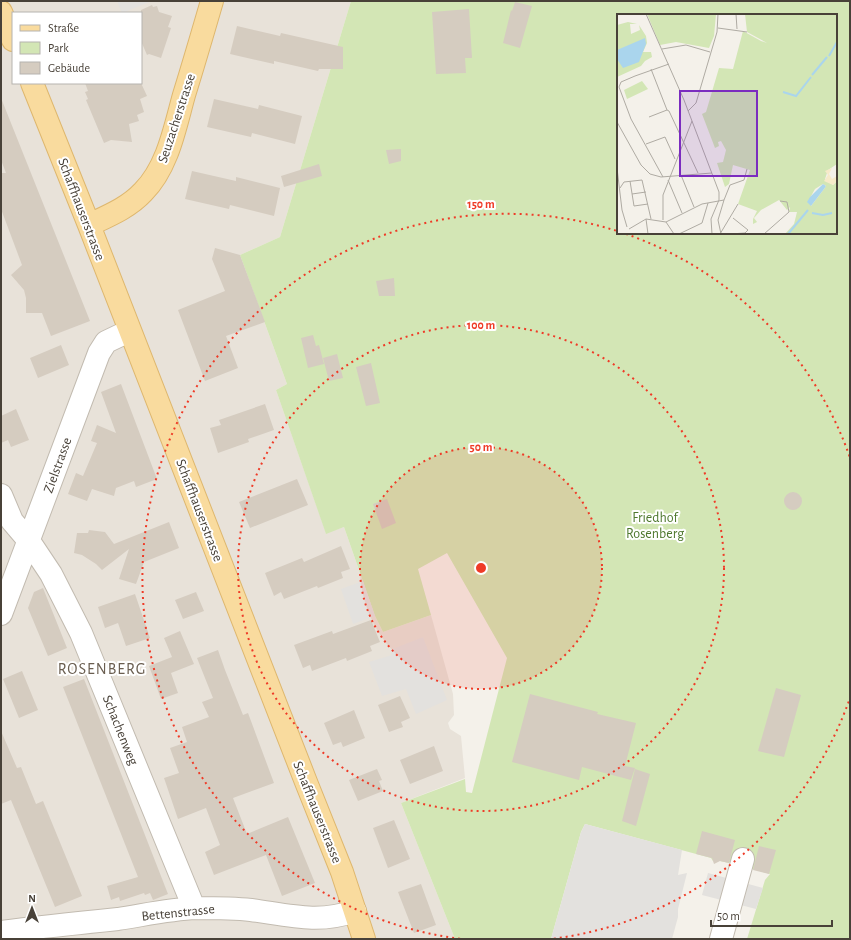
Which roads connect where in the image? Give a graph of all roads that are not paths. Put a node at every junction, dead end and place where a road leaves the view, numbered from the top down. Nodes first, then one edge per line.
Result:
1 (212, 1) edge
2 (1, 12) edge
3 (12, 38) edge
4 (32, 84) edge
5 (89, 225) junction
6 (129, 331) junction
7 (1, 495) edge
8 (29, 541) junction
9 (1, 614) edge
10 (743, 859) dead end
11 (194, 908) junction
12 (355, 911) junction
13 (11, 933) edge
14 (364, 939) edge
15 (721, 939) edge

1 - 5 main road, Seuzacherstrasse
2 - 3 main road
4 - 5 main road, Schaffhauserstrasse
5 - 6 main road, Schaffhauserstrasse
6 - 8 street, Zielstrasse
6 - 12 main road, Schaffhauserstrasse
7 - 8 street, Schachenweg
8 - 9 street, Zielstrasse
8 - 11 street, Schachenweg
10 - 15 street
11 - 12 street, Bettenstrasse
11 - 13 street, Bettenstrasse
12 - 14 main road, Schaffhauserstrasse

